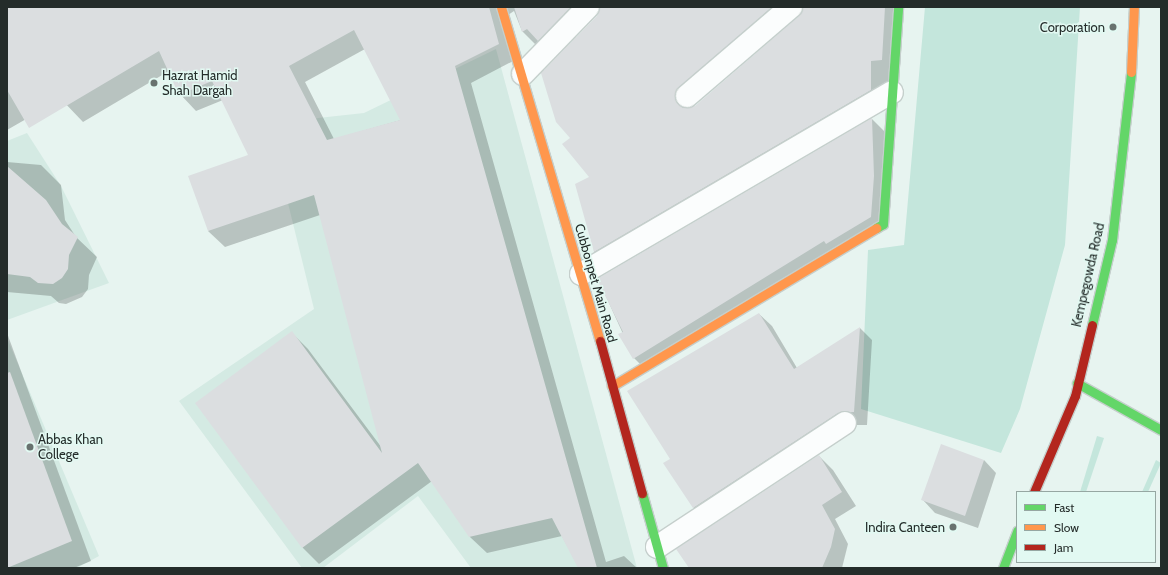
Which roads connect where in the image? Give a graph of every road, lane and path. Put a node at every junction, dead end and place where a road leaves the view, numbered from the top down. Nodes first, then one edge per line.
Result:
1 (501, 7) edge
2 (588, 7) edge
3 (791, 7) edge
4 (898, 7) edge
5 (1134, 7) edge
6 (523, 74) junction
7 (892, 92) junction
8 (687, 96) dead end
9 (581, 274) junction
10 (1078, 384) junction
11 (612, 386) junction
12 (845, 423) dead end
13 (1161, 430) edge
14 (1034, 491) edge
15 (1016, 534) edge
16 (657, 546) junction
17 (663, 568) edge
18 (1003, 568) edge

1 - 6 street, Cubbonpet Main Road
2 - 6 street
3 - 8 street
4 - 7 street
5 - 10 street, Kempegowda Road
6 - 9 street, Cubbonpet Main Road
7 - 9 street
7 - 11 street
9 - 11 street, Cubbonpet Main Road
10 - 13 street
10 - 14 street, Kempegowda Road
11 - 16 street, Cubbonpet Main Road
12 - 16 street
15 - 18 street
16 - 17 street, Cubbonpet Main Road

